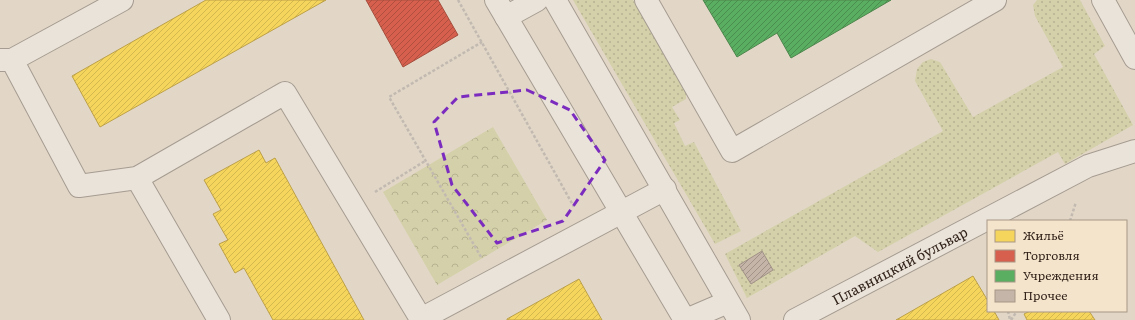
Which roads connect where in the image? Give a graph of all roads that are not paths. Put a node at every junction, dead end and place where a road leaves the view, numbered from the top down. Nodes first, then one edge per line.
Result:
1 (122, 0) edge
2 (537, 0) edge
3 (555, 0) edge
4 (646, 0) edge
5 (995, 0) edge
6 (1103, 0) edge
7 (501, 9) edge
8 (1135, 58) edge
9 (6, 60) edge
10 (1135, 151) edge
11 (137, 178) junction
12 (665, 189) junction
13 (622, 212) junction
14 (728, 302) junction
15 (219, 320) edge
16 (685, 320) edge
17 (739, 320) edge
18 (795, 320) edge

1 - 9 street
2 - 7 street
3 - 12 street
4 - 5 street
6 - 8 street
7 - 13 street
9 - 11 street
10 - 18 street, Плавницкий бульвар
11 - 13 street
11 - 15 street
12 - 13 street
12 - 14 street
13 - 16 street
14 - 16 street
14 - 17 street

